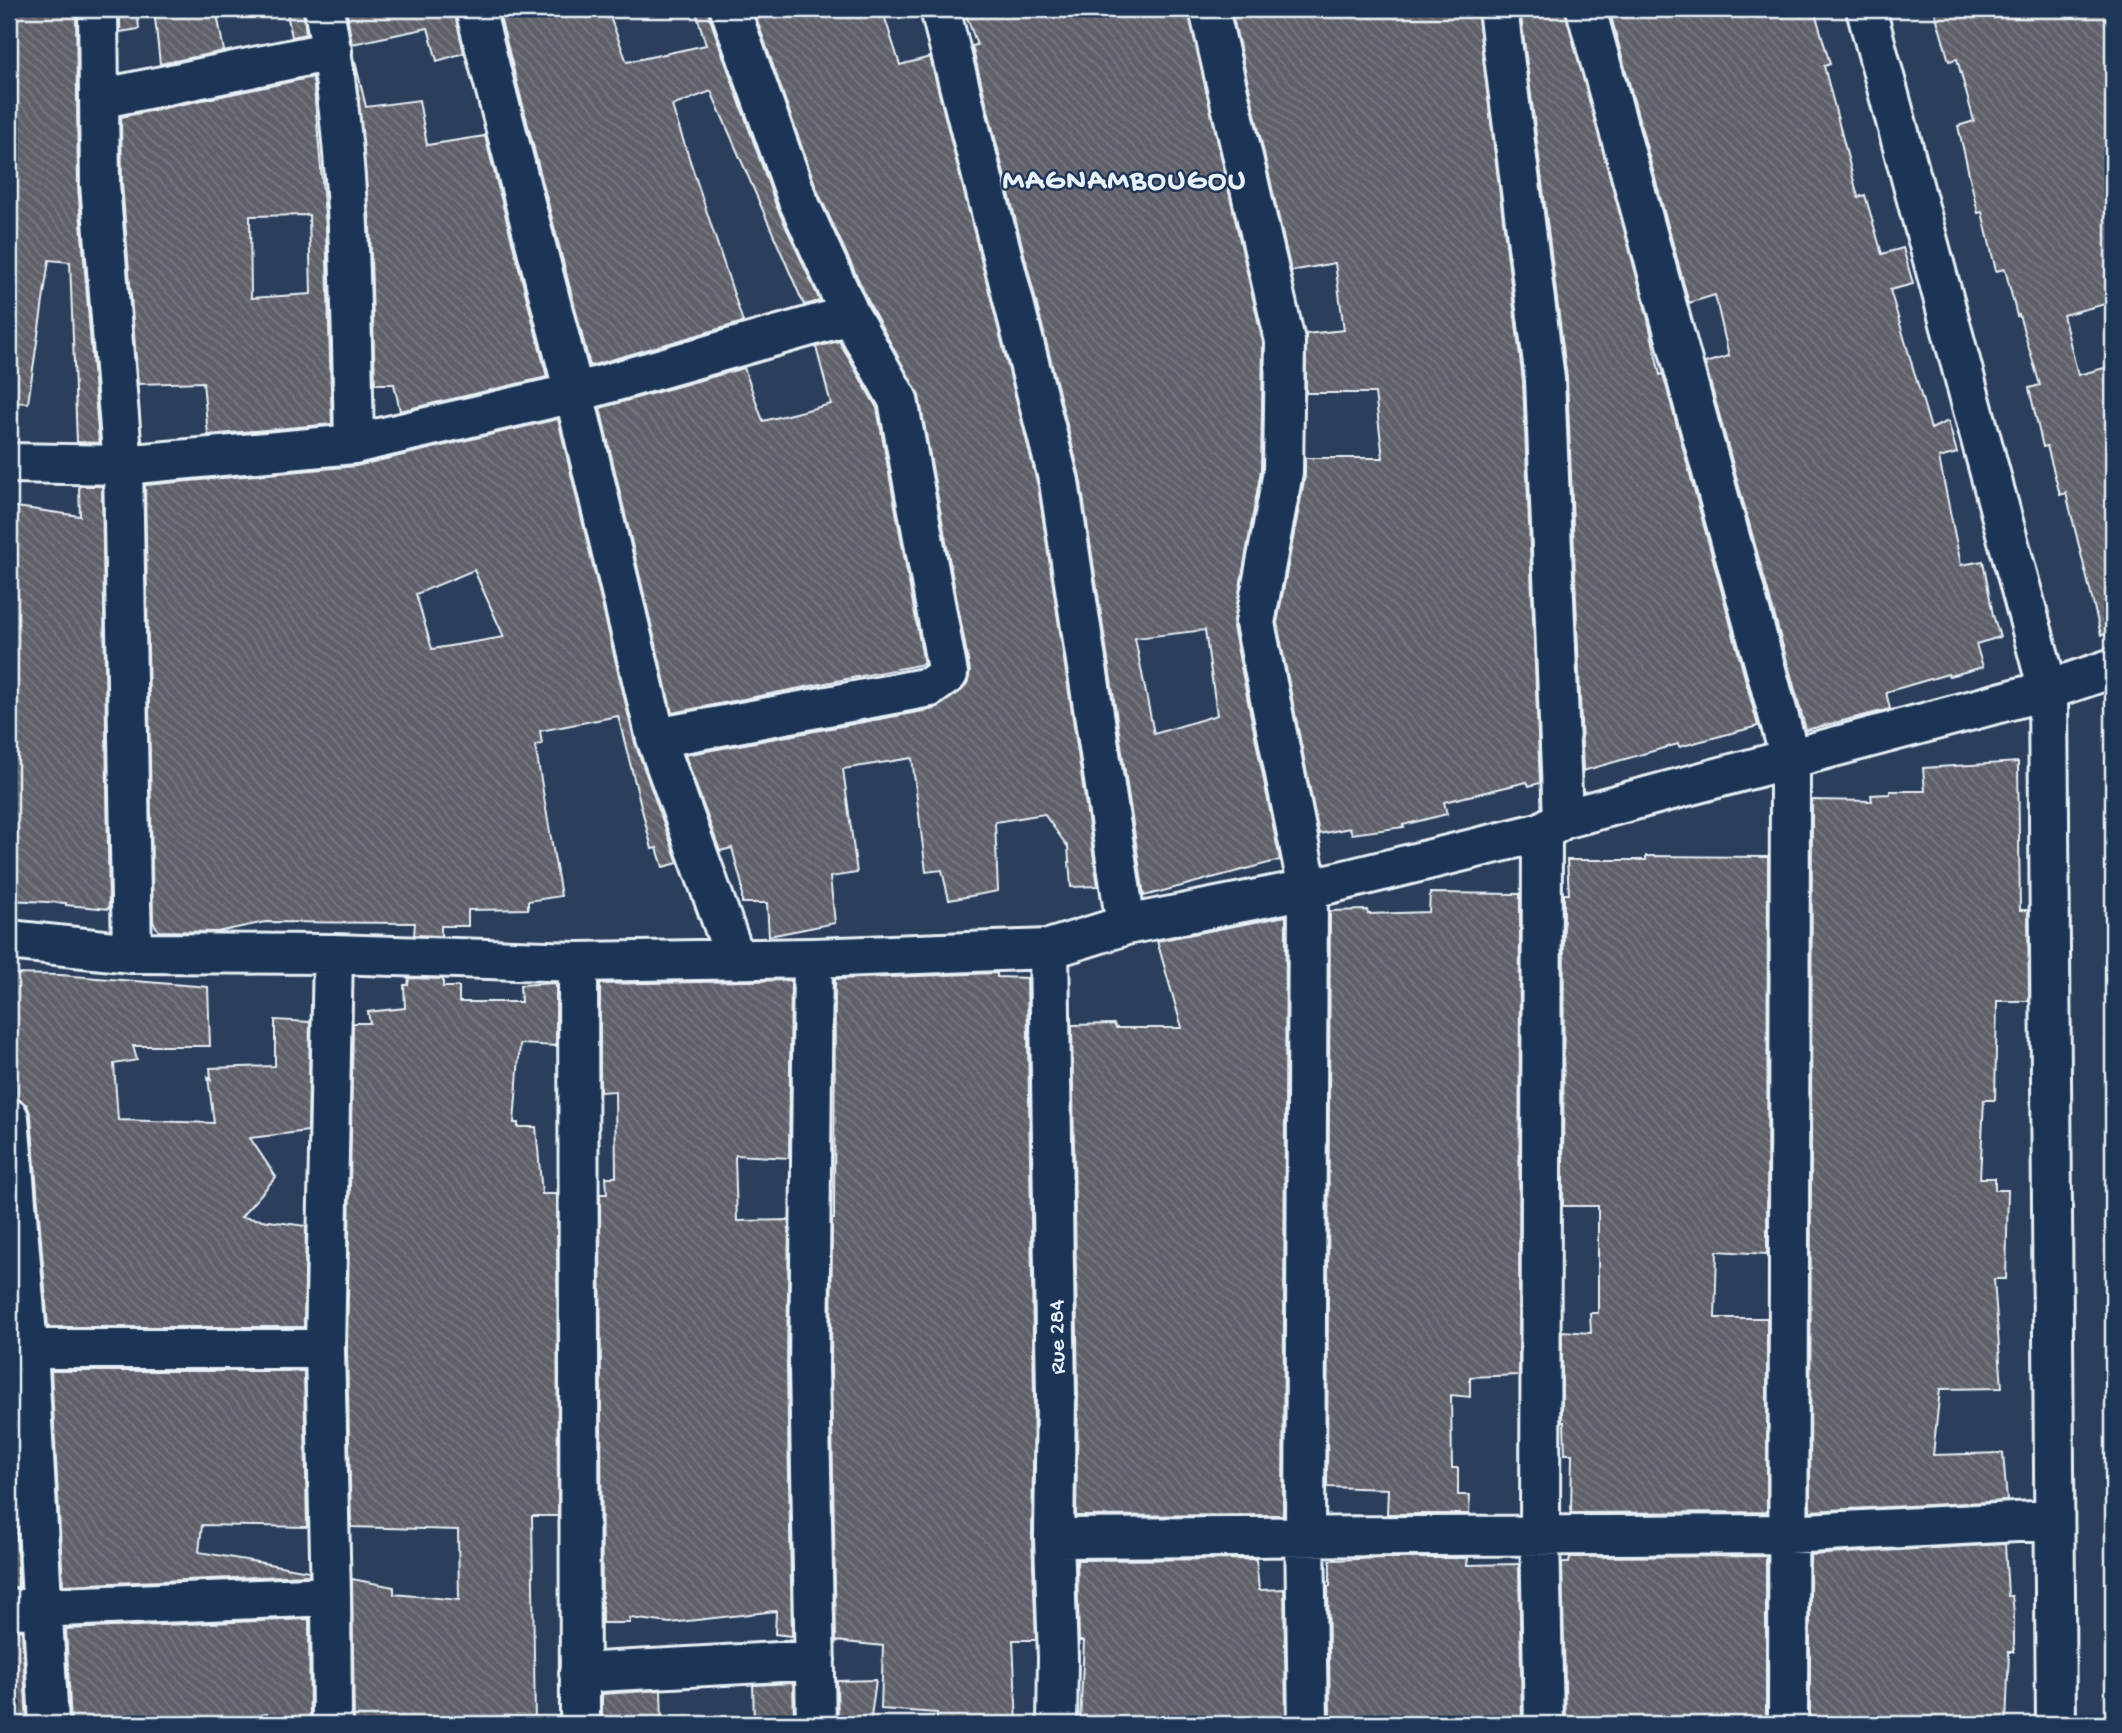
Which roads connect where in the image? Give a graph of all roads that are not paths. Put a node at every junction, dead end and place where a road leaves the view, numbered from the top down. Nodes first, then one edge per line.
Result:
1 (98, 9) edge
2 (324, 9) edge
3 (475, 9) edge
4 (730, 9) edge
5 (940, 9) edge
6 (1209, 9) edge
7 (1498, 9) edge
8 (1586, 9) edge
9 (1866, 9) edge
10 (332, 51) junction
11 (99, 99) junction
12 (850, 315) junction
13 (574, 393) junction
14 (354, 444) junction
15 (9, 463) edge
16 (123, 465) junction
17 (2113, 668) edge
18 (2048, 690) junction
19 (656, 738) junction
20 (1790, 758) junction
21 (1553, 826) junction
22 (1308, 889) junction
23 (1126, 925) junction
24 (9, 940) edge
25 (1049, 949) junction
26 (132, 953) junction
27 (333, 954) junction
28 (813, 958) junction
29 (736, 960) junction
30 (578, 962) junction
31 (9, 1118) edge
32 (325, 1349) junction
33 (19, 1350) edge
34 (2054, 1520) junction
35 (1788, 1534) junction
36 (1305, 1535) junction
37 (1540, 1535) junction
38 (1054, 1538) junction
39 (331, 1597) junction
40 (25, 1608) edge
41 (815, 1660) junction
42 (579, 1673) junction
43 (49, 1724) edge
44 (332, 1724) edge
45 (580, 1724) edge
46 (816, 1724) edge
47 (1056, 1724) edge
48 (1308, 1724) edge
49 (1544, 1724) edge
50 (1788, 1724) edge
51 (2056, 1724) edge

1 - 11 street
2 - 10 street
3 - 13 street
4 - 12 street
5 - 23 street
6 - 22 street
7 - 21 street
8 - 20 street
9 - 18 street
10 - 11 street
10 - 14 street
11 - 16 street
12 - 13 street
12 - 19 street
13 - 14 street
13 - 19 street
14 - 16 street
15 - 16 street
16 - 26 street
17 - 18 street
18 - 20 street
18 - 34 street
19 - 29 street
20 - 21 street
20 - 35 street
21 - 22 street
21 - 37 street
22 - 23 street
22 - 36 street
23 - 25 street
24 - 26 street
25 - 28 street
25 - 38 street, Rue 284
26 - 27 street
27 - 30 street
27 - 32 street
28 - 29 street
28 - 41 street
29 - 30 street
30 - 42 street
31 - 33 street
32 - 33 street
32 - 39 street
33 - 40 street
34 - 35 street
34 - 51 street
35 - 37 street
35 - 50 street
36 - 37 street
36 - 38 street
36 - 48 street
37 - 49 street
38 - 47 street, Rue 284
39 - 40 street
39 - 44 street
40 - 43 street
41 - 42 street
41 - 46 street
42 - 45 street

